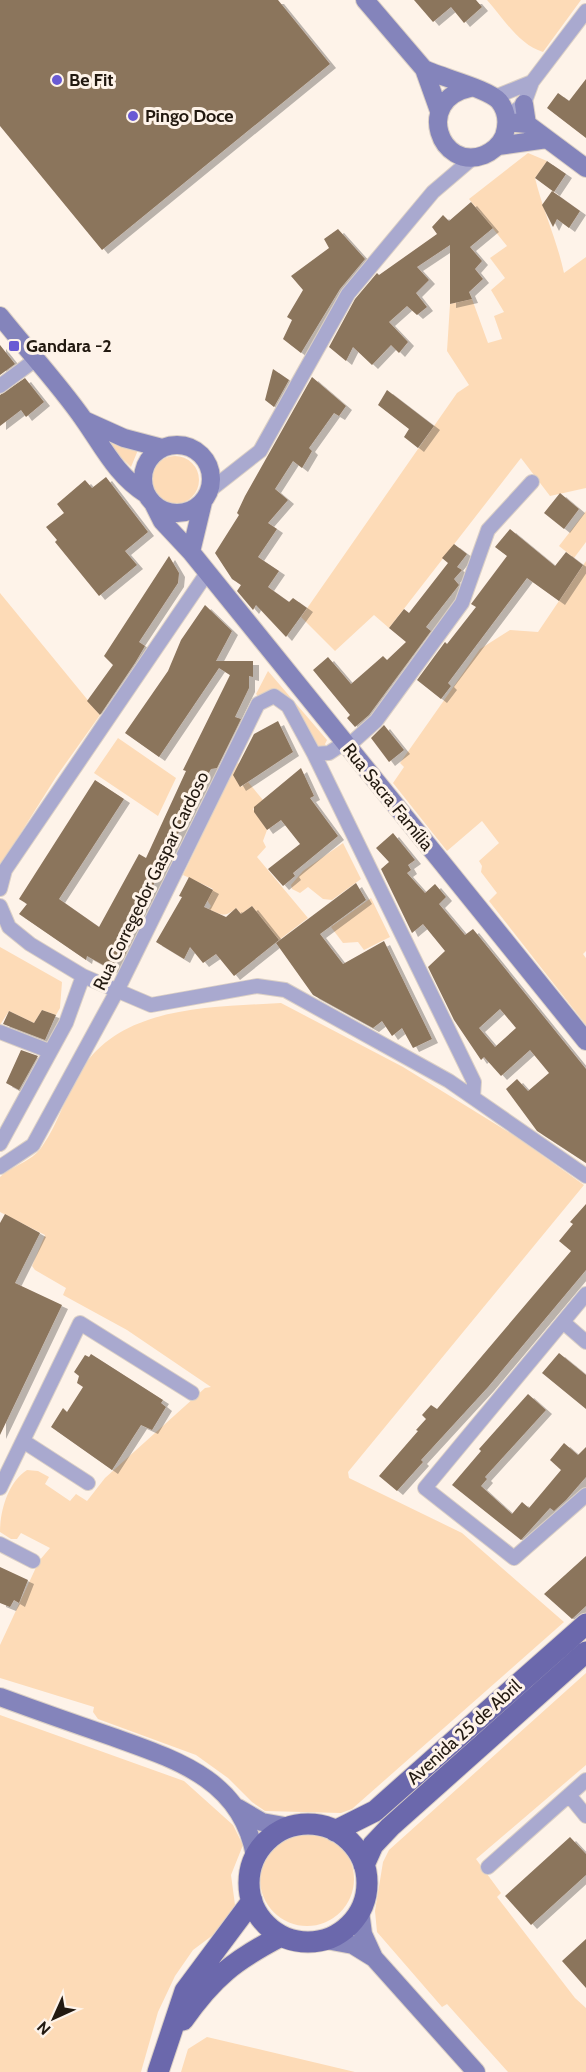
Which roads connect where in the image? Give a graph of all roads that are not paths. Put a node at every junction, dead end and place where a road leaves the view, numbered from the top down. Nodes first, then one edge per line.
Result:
1 (365, 0) edge
2 (586, 12) edge
3 (424, 69) junction
4 (532, 82) junction
5 (470, 88) junction
6 (495, 97) junction
7 (524, 104) junction
8 (439, 111) junction
9 (506, 120) junction
10 (527, 124) junction
11 (547, 139) junction
12 (498, 146) junction
13 (474, 157) junction
14 (586, 168) edge
15 (0, 316) edge
16 (35, 360) junction
17 (0, 386) edge
18 (84, 420) junction
19 (162, 448) junction
20 (532, 482) dead end
21 (206, 496) junction
22 (150, 499) junction
23 (191, 552) junction
24 (207, 573) junction
25 (345, 745) junction
26 (314, 754) junction
27 (0, 889) edge
28 (0, 906) edge
29 (83, 976) junction
30 (117, 991) junction
31 (0, 1032) edge
32 (586, 1041) edge
33 (49, 1051) junction
34 (472, 1097) junction
35 (0, 1144) edge
36 (0, 1167) edge
37 (586, 1176) edge
38 (586, 1294) edge
39 (563, 1322) junction
40 (586, 1342) edge
41 (192, 1393) dead end
42 (23, 1441) junction
43 (88, 1483) dead end
44 (0, 1488) edge
45 (586, 1495) edge
46 (0, 1544) edge
47 (33, 1561) dead end
48 (586, 1623) edge
49 (586, 1652) edge
50 (0, 1697) edge
51 (586, 1780) edge
52 (569, 1795) junction
53 (238, 1808) junction
54 (586, 1816) edge
55 (290, 1827) junction
56 (334, 1831) junction
57 (255, 1856) junction
58 (364, 1865) junction
59 (488, 1867) dead end
60 (252, 1901) junction
61 (360, 1911) junction
62 (281, 1936) junction
63 (326, 1940) junction
64 (374, 1958) junction
65 (166, 2045) junction
66 (158, 2072) edge
67 (476, 2072) edge

1 - 3 street
2 - 4 street
3 - 5 street
3 - 8 street
4 - 6 street
4 - 7 street
5 - 6 street
5 - 8 street
6 - 9 street
7 - 9 street
7 - 10 street
8 - 13 street
9 - 10 street
9 - 12 street
10 - 11 street
11 - 12 street
11 - 14 street
12 - 13 street
13 - 21 street
15 - 16 street, Rua Sacra Família
16 - 17 street
16 - 18 street, Rua Sacra Família
18 - 19 street, Rua Sacra Família
18 - 22 street, Rua Sacra Família
19 - 21 street
19 - 22 street
20 - 25 street
21 - 22 street
21 - 23 street
22 - 23 street, Rua Sacra Família
23 - 24 street, Rua Sacra Família
24 - 25 street, Rua Sacra Família
24 - 27 street
25 - 26 street
25 - 32 street, Rua Sacra Família
26 - 30 street, Rua Corregedor Gaspar Cardoso
26 - 34 street
28 - 29 street
29 - 30 street
29 - 33 street
30 - 34 street
30 - 36 street, Rua Corregedor Gaspar Cardoso
31 - 33 street
33 - 35 street
34 - 37 street
38 - 39 street
39 - 40 street
39 - 45 street
41 - 42 street
42 - 43 street
42 - 44 street
46 - 47 street
48 - 56 main road, Avenida 25 de Abril
49 - 58 main road, Avenida 25 de Abril
50 - 53 street
51 - 52 street
52 - 54 street
52 - 59 street
53 - 55 street
53 - 57 street
55 - 56 main road
55 - 57 main road
56 - 58 main road
57 - 60 main road
58 - 61 main road
60 - 62 main road
60 - 65 main road
61 - 63 main road
61 - 64 street
62 - 63 main road
62 - 65 main road
63 - 64 street
64 - 67 street
65 - 66 main road

